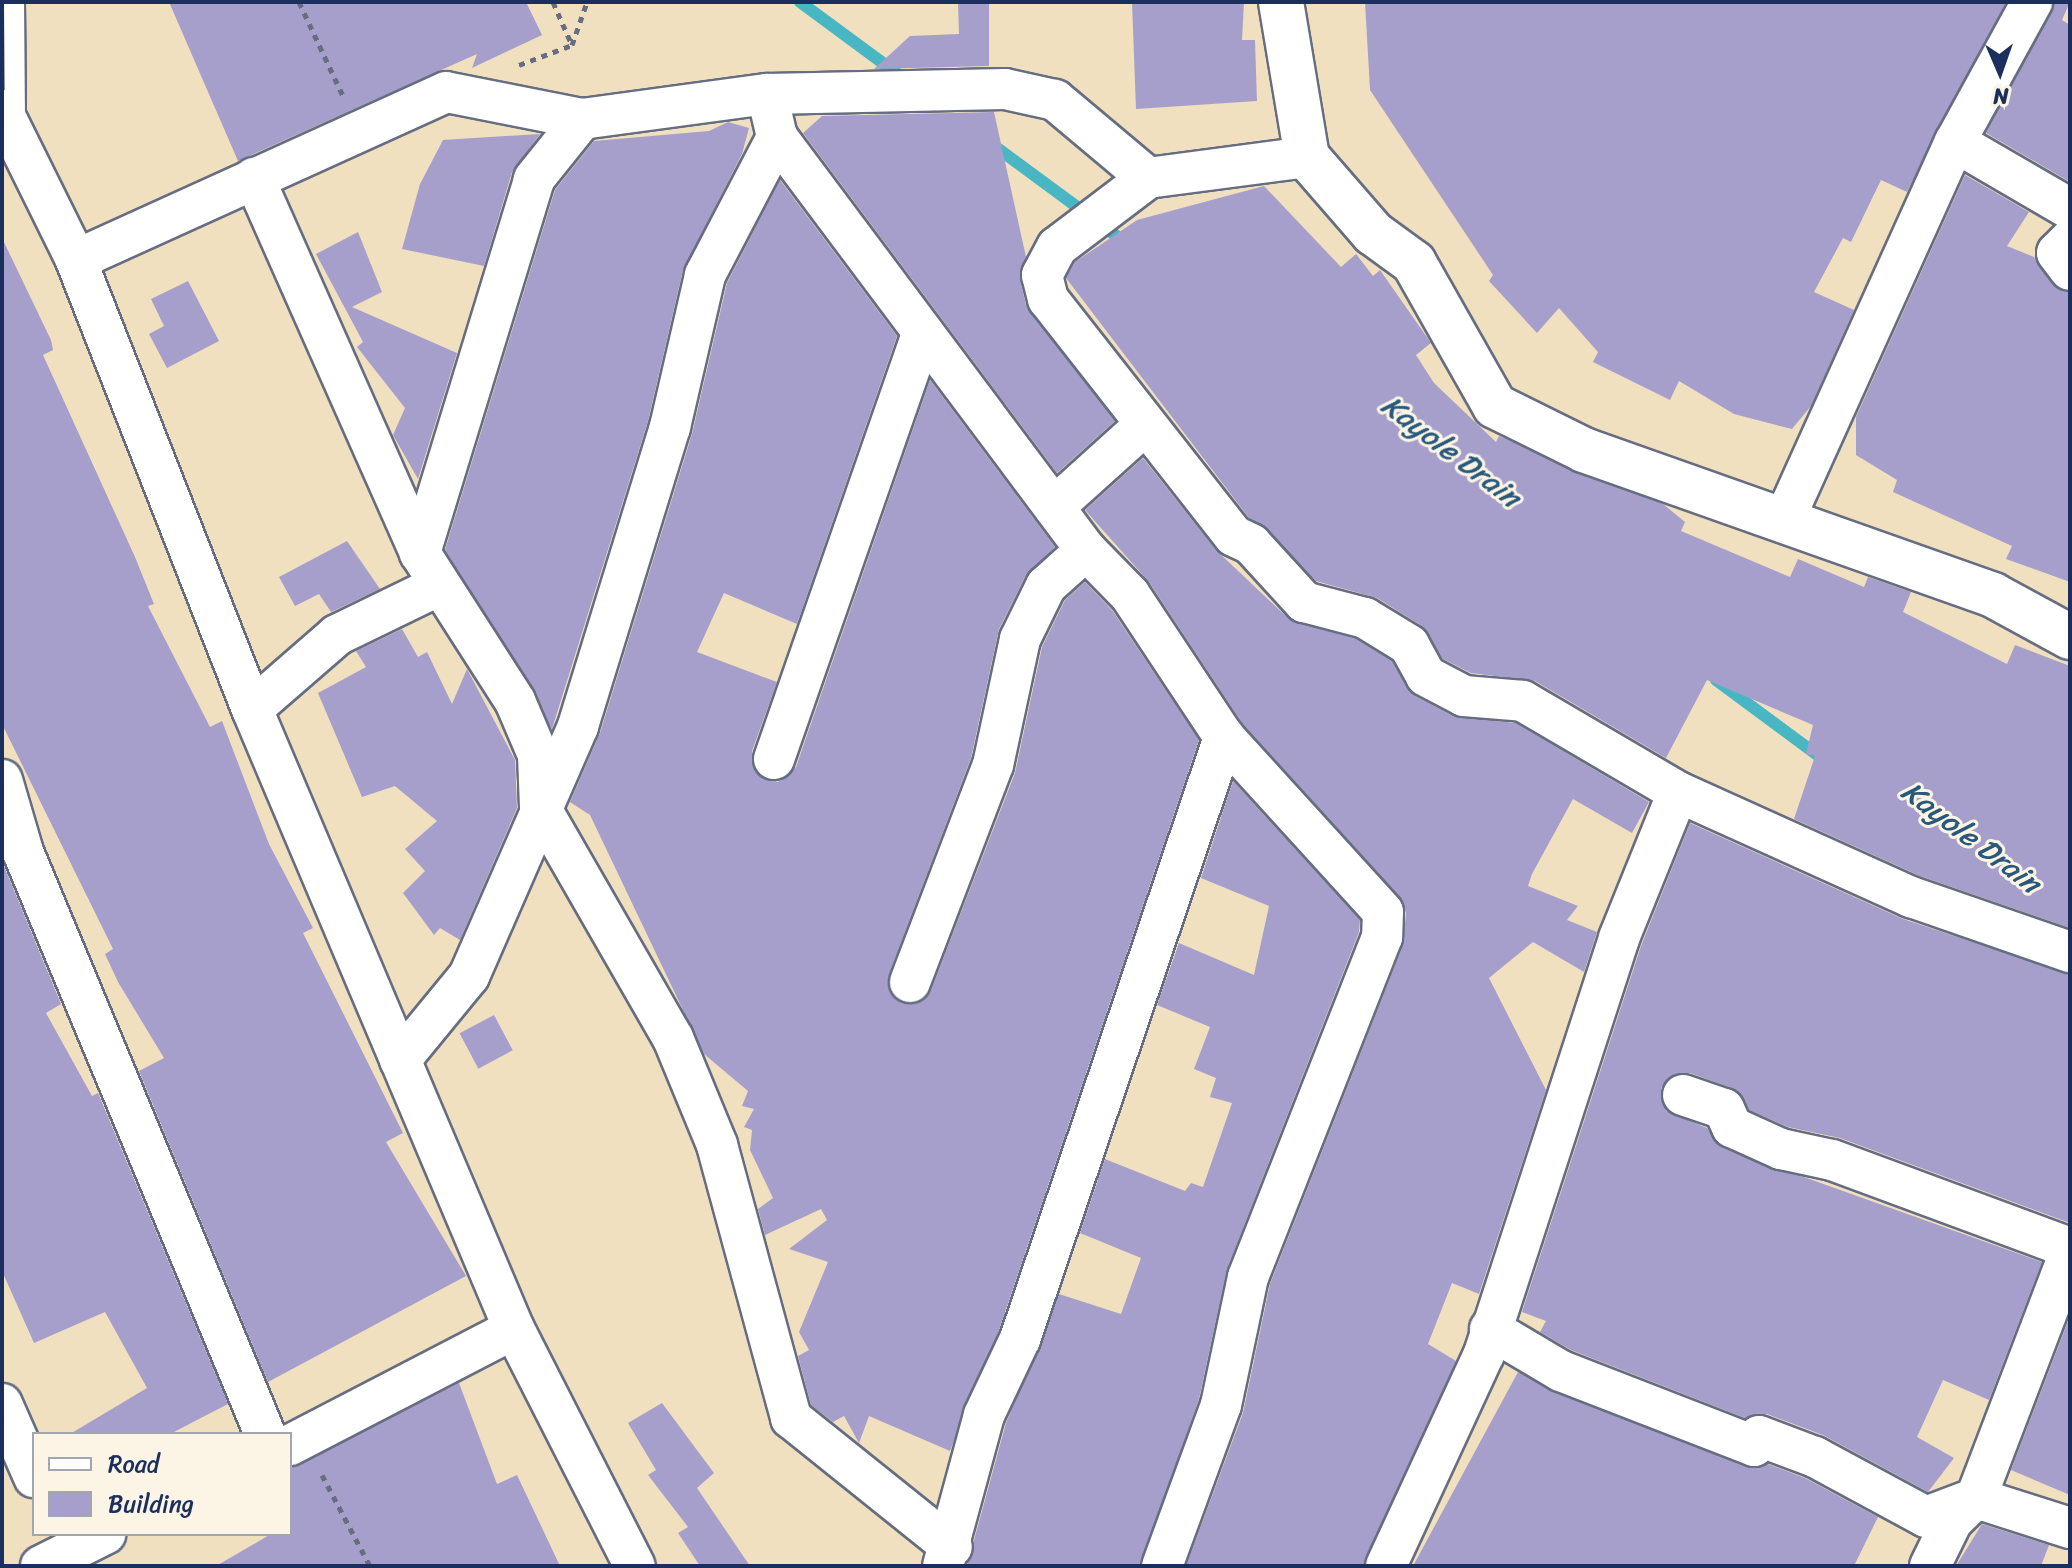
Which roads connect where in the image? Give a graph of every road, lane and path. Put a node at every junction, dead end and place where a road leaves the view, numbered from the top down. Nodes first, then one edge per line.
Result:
1 (14, 2) edge
2 (299, 2) edge
3 (553, 2) edge
4 (587, 2) edge
5 (1281, 2) edge
6 (2032, 2) edge
7 (572, 45) junction
8 (446, 92) junction
9 (767, 94) junction
10 (582, 119) junction
11 (9, 125) edge
12 (360, 134) junction
13 (777, 137) junction
14 (1955, 142) junction
15 (1307, 157) junction
16 (254, 178) junction
17 (1148, 178) junction
18 (20, 195) edge
19 (2070, 209) edge
20 (2070, 240) edge
21 (76, 260) junction
22 (2070, 270) edge
23 (923, 332) junction
24 (1143, 427) junction
25 (1054, 507) junction
26 (1785, 518) junction
27 (1086, 550) junction
28 (429, 570) junction
29 (2070, 637) edge
30 (252, 709) junction
31 (1224, 737) junction
32 (774, 759) dead end
33 (2, 780) edge
34 (1678, 792) junction
35 (540, 807) junction
36 (2070, 952) edge
37 (910, 982) dead end
38 (400, 1060) junction
39 (1683, 1095) dead end
40 (2070, 1250) edge
41 (514, 1329) junction
42 (1490, 1329) junction
43 (2, 1404) edge
44 (283, 1432) edge
45 (292, 1436) edge
46 (292, 1448) edge
47 (32, 1472) edge
48 (1976, 1498) junction
49 (2070, 1528) edge
50 (99, 1536) edge
51 (56, 1551) edge
52 (947, 1556) edge
53 (634, 1565) edge
54 (1391, 1565) edge
55 (370, 1566) edge
56 (1162, 1566) edge
57 (1930, 1566) edge

1 - 11 lane
2 - 12 path
3 - 7 path
4 - 7 path
5 - 15 street
6 - 14 street
7 - 8 path
8 - 10 street
8 - 12 street
9 - 10 street
9 - 13 street
9 - 17 street
10 - 28 street
11 - 18 street
12 - 16 street
13 - 23 street
13 - 35 street
14 - 19 street
14 - 26 street
15 - 17 street
15 - 26 street
16 - 21 street
16 - 28 street
17 - 24 street
18 - 21 street
20 - 22 street
21 - 30 street
23 - 25 street
23 - 32 street
24 - 25 street
24 - 34 street
25 - 27 street
26 - 29 street
27 - 31 street
27 - 37 street
28 - 30 street
28 - 35 street
30 - 38 street
31 - 52 street
31 - 56 street
33 - 44 street
34 - 36 street
34 - 42 street
35 - 38 street
35 - 52 street
38 - 41 street
39 - 40 street
40 - 48 street
41 - 45 street
41 - 53 street
42 - 48 street
42 - 54 street
43 - 47 street
46 - 55 path
48 - 49 street
48 - 57 street
50 - 51 street

